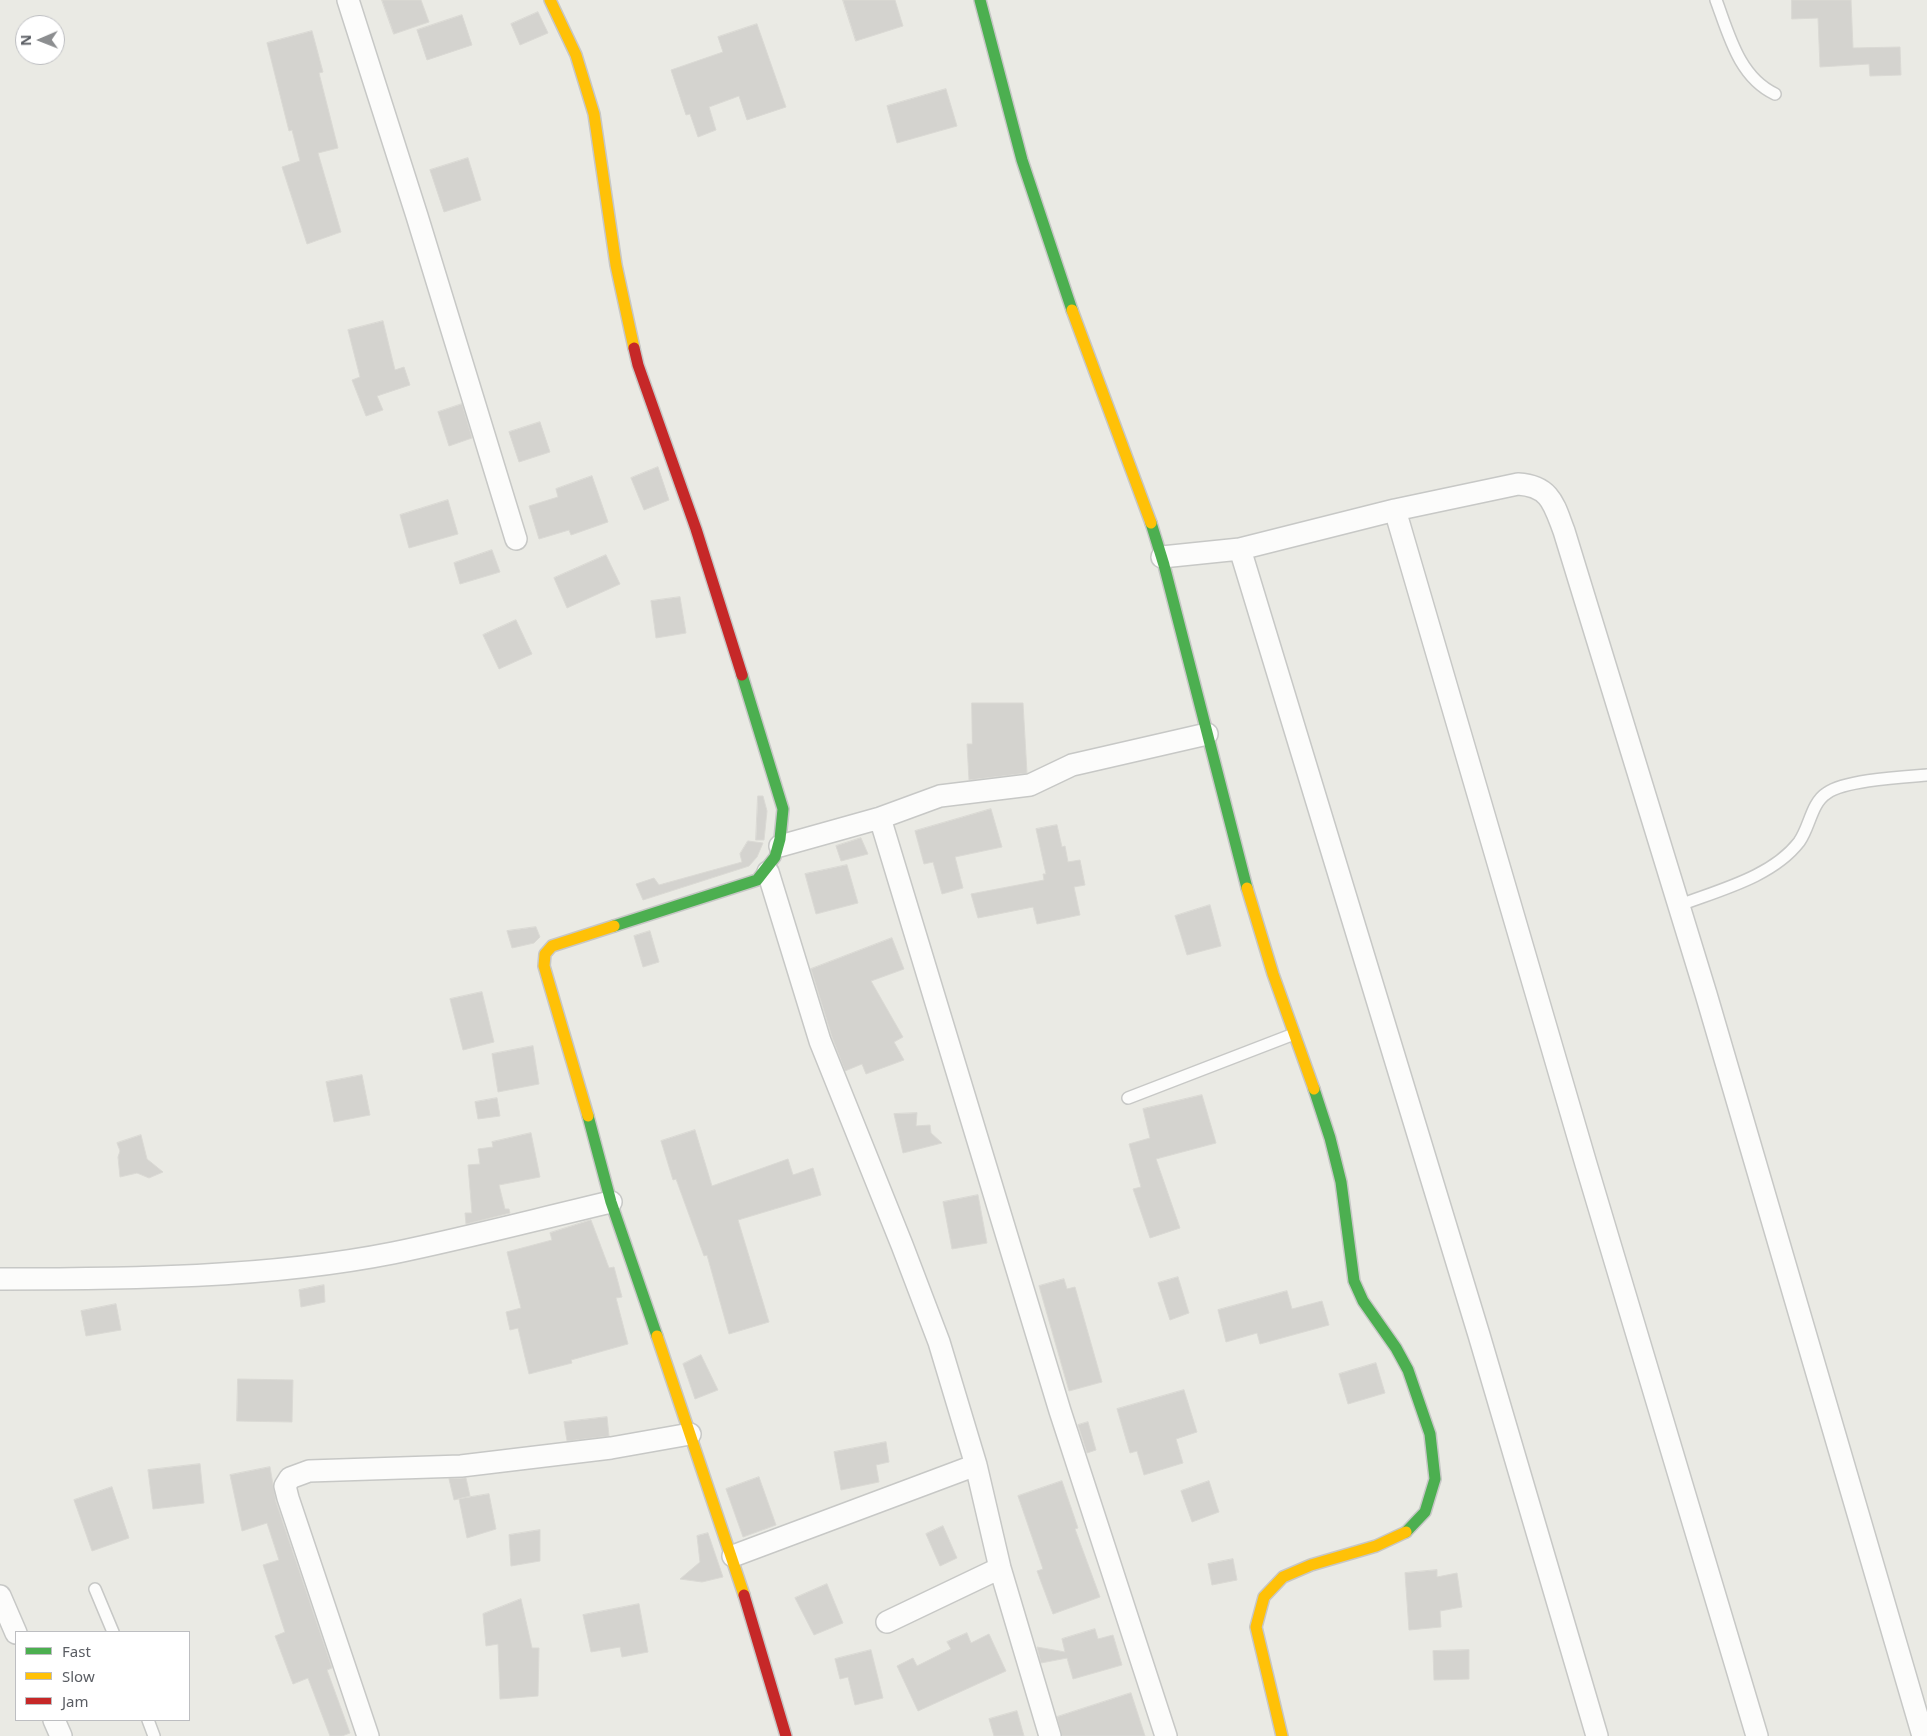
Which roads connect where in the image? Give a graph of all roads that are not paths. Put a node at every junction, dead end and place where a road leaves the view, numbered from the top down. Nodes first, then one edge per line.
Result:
1 (348, 0) edge
2 (550, 0) edge
3 (980, 0) edge
4 (990, 0) edge
5 (1716, 0) edge
6 (986, 21) junction
7 (1775, 94) dead end
8 (1395, 510) junction
9 (516, 540) dead end
10 (1240, 549) junction
11 (1162, 557) junction
12 (1207, 734) junction
13 (1927, 775) edge
14 (880, 818) junction
15 (780, 846) junction
16 (768, 872) junction
17 (1680, 905) junction
18 (1294, 1034) junction
19 (1128, 1098) dead end
20 (611, 1202) junction
21 (0, 1279) edge
22 (690, 1434) junction
23 (976, 1464) junction
24 (734, 1556) junction
25 (1000, 1568) junction
26 (96, 1589) dead end
27 (0, 1596) edge
28 (887, 1622) dead end
29 (15, 1631) edge
30 (113, 1631) edge
31 (54, 1721) edge
32 (148, 1721) edge
33 (61, 1736) edge
34 (154, 1736) edge
35 (368, 1736) edge
36 (786, 1736) edge
37 (1050, 1736) edge
38 (1166, 1736) edge
39 (1282, 1736) edge
40 (1597, 1736) edge
41 (1757, 1736) edge
42 (1923, 1736) edge

1 - 9 street
2 - 15 street
3 - 6 street
4 - 6 street
5 - 7 lane
6 - 11 street
8 - 10 street
8 - 17 street
8 - 41 street
10 - 11 street
10 - 40 street
11 - 12 street
12 - 14 street
12 - 18 street
13 - 17 lane
14 - 15 street
14 - 38 street
15 - 16 street
16 - 20 street
16 - 23 street
17 - 42 street
18 - 19 lane
18 - 39 street
20 - 21 street
20 - 22 street
22 - 24 street
22 - 35 street
23 - 24 street
23 - 25 street
24 - 36 street
25 - 28 street
25 - 37 street
26 - 30 lane
27 - 29 street
31 - 33 street
32 - 34 lane

